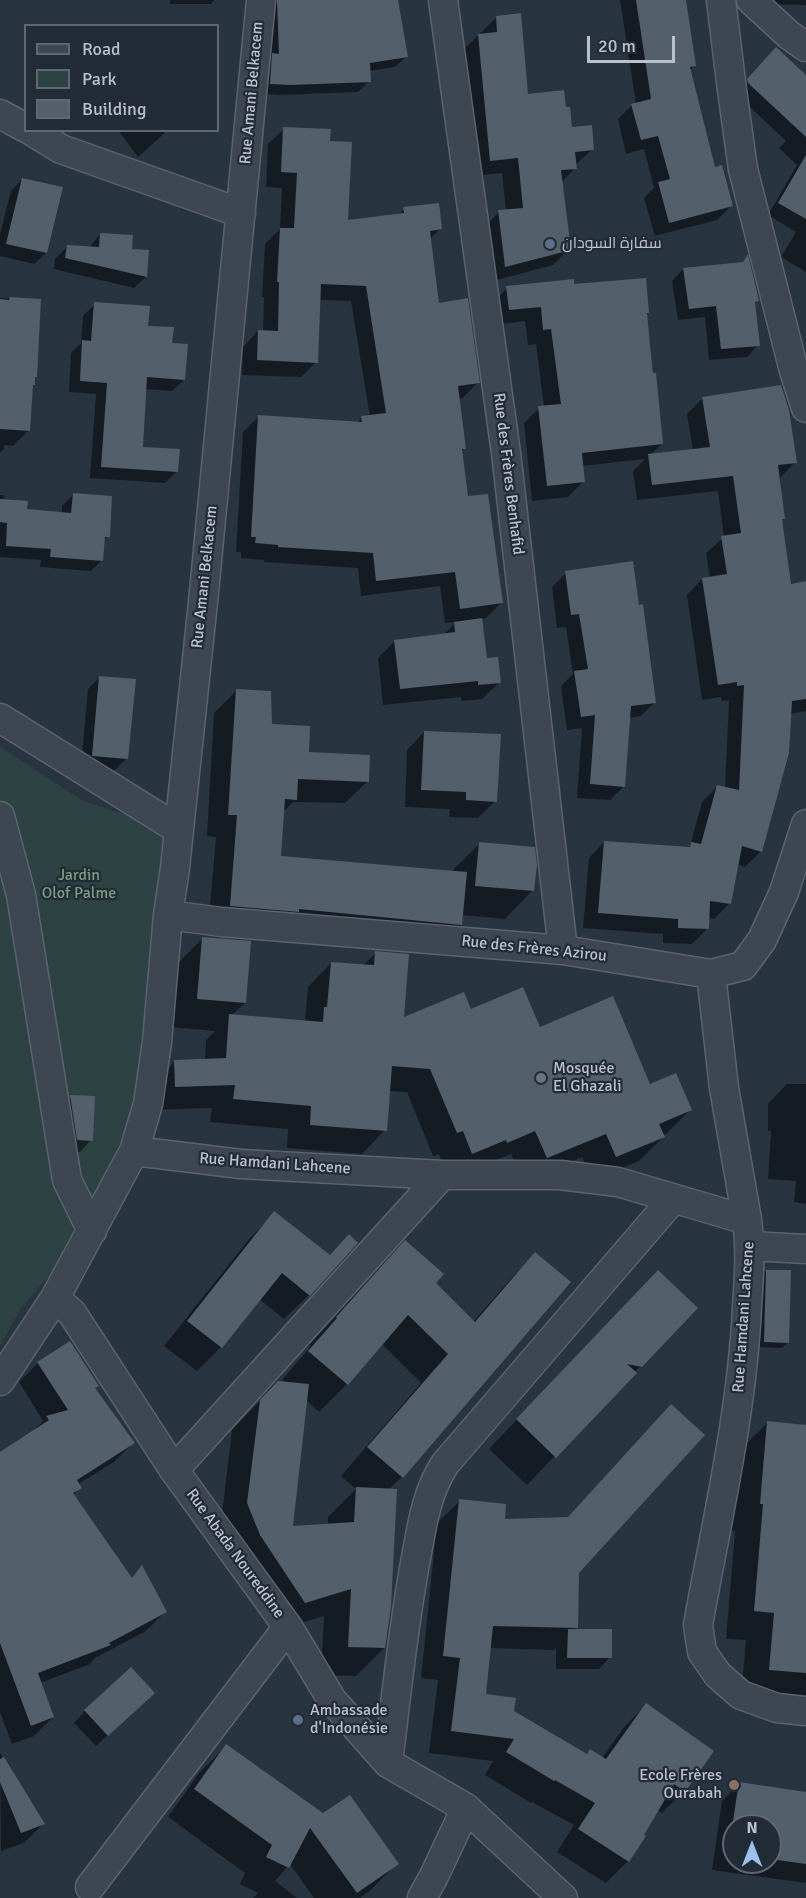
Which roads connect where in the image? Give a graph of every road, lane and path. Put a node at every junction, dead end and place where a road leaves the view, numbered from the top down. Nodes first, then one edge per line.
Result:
1 (261, 0) edge
2 (443, 0) edge
3 (721, 0) edge
4 (751, 0) edge
5 (806, 47) edge
6 (33, 132) edge
7 (241, 213) junction
8 (805, 400) edge
9 (0, 718) edge
10 (0, 816) edge
11 (806, 824) edge
12 (178, 829) junction
13 (168, 915) junction
14 (563, 950) junction
15 (711, 974) junction
16 (134, 1151) junction
17 (442, 1175) junction
18 (673, 1199) junction
19 (92, 1231) junction
20 (749, 1233) junction
21 (806, 1249) edge
22 (55, 1299) junction
23 (0, 1381) edge
24 (174, 1470) junction
25 (288, 1627) junction
26 (806, 1711) edge
27 (387, 1763) junction
28 (466, 1808) junction
29 (90, 1887) dead end
30 (422, 1898) edge
31 (563, 1898) edge

1 - 7 street, Rue Amani Belkacem
2 - 14 street, Rue des Frères Benhafid
3 - 8 street
4 - 5 street
6 - 7 street
7 - 12 street, Rue Amani Belkacem
9 - 12 street
10 - 19 street
11 - 15 street, Rue des Frères Azirou
12 - 13 street, Rue Amani Belkacem
13 - 14 street, Rue des Frères Azirou
13 - 16 street, Rue Amani Belkacem
14 - 15 street, Rue des Frères Azirou
15 - 20 street
16 - 17 street, Rue Hamdani Lahcene
16 - 19 street
17 - 18 street, Rue Hamdani Lahcene
17 - 24 street
18 - 20 street, Rue Hamdani Lahcene
18 - 27 street
19 - 22 street
20 - 21 street
20 - 26 street, Rue Hamdani Lahcene
22 - 23 street
22 - 24 street, Rue Abada Noureddine
24 - 25 street, Rue Abada Noureddine
25 - 27 street, Rue Abada Noureddine
25 - 29 street
27 - 28 street, Rue Abada Noureddine
28 - 30 street
28 - 31 street, Rue Abada Noureddine

